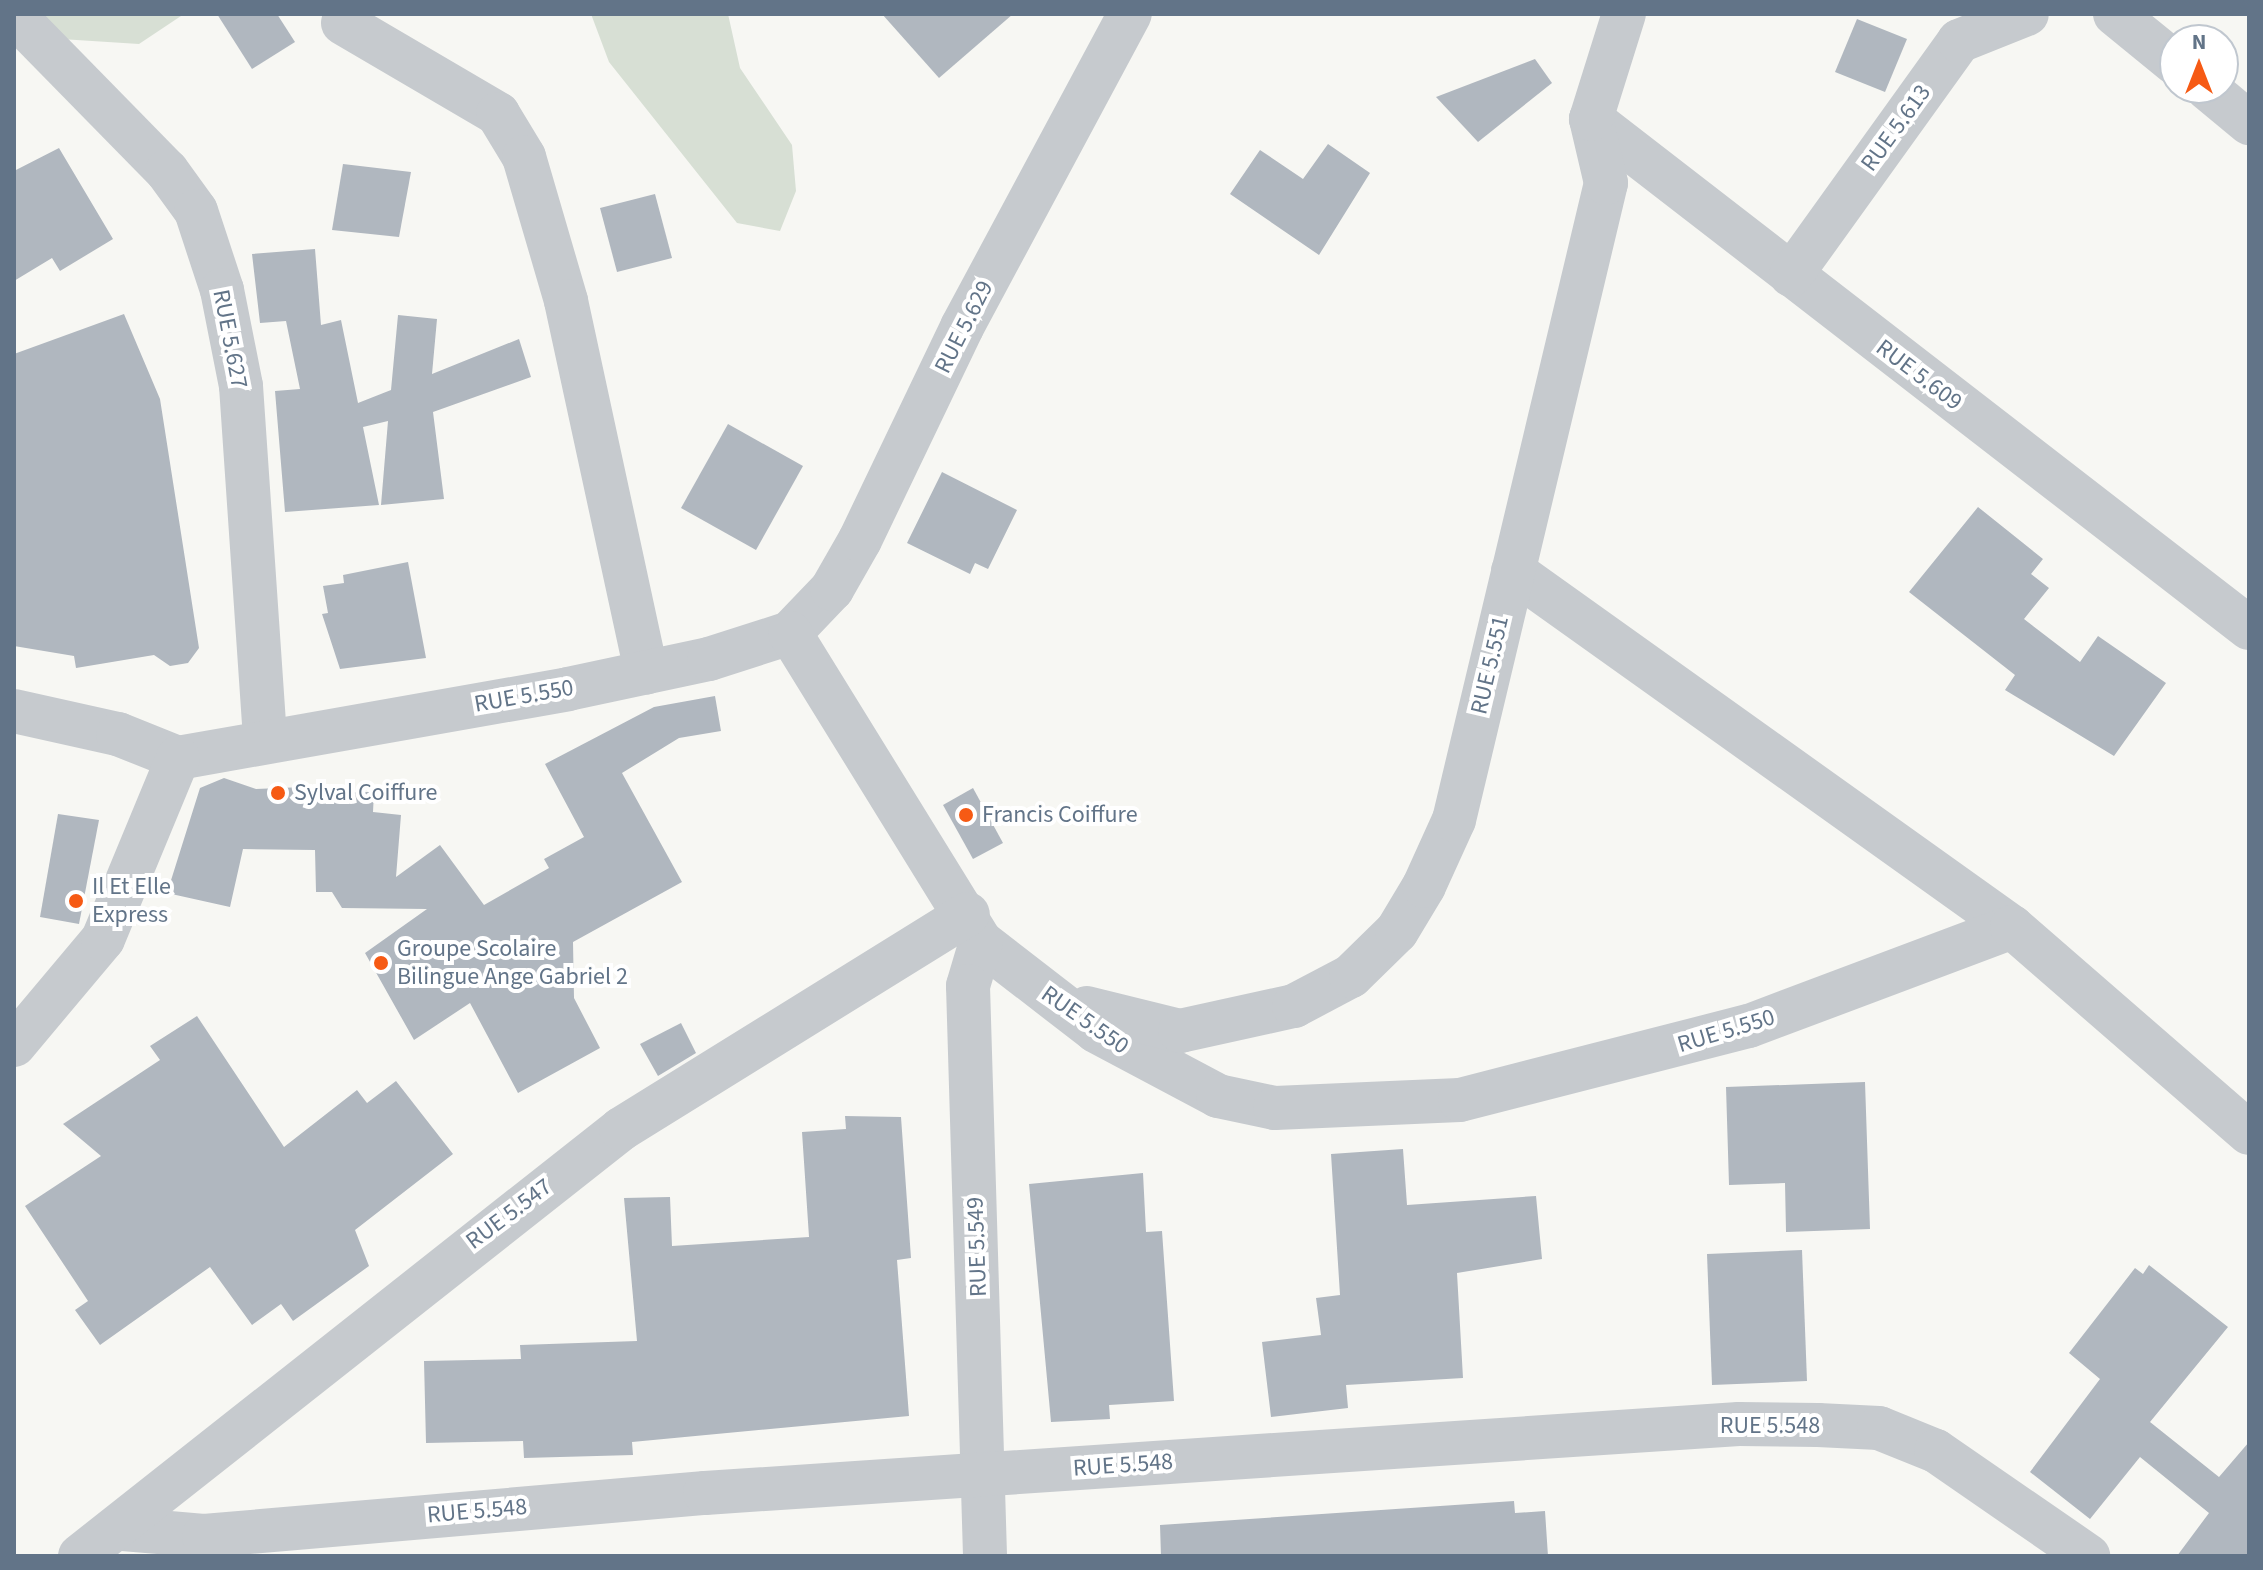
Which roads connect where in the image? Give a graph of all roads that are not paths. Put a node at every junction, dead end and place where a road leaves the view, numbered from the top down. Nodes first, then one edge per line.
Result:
1 (1130, 14) edge
2 (1624, 14) edge
3 (2027, 14) edge
4 (2115, 14) edge
5 (14, 15) edge
6 (343, 23) dead end
7 (2159, 50) edge
8 (2226, 104) edge
9 (1591, 119) junction
10 (2249, 123) edge
11 (1791, 275) junction
12 (1513, 571) junction
13 (2249, 628) edge
14 (790, 633) junction
15 (646, 672) junction
16 (14, 711) edge
17 (265, 738) junction
18 (178, 758) junction
19 (2012, 927) junction
20 (974, 928) junction
21 (1044, 992) junction
22 (14, 1045) edge
23 (2249, 1133) edge
24 (984, 1475) junction
25 (123, 1529) junction
26 (80, 1556) edge
27 (985, 1556) edge
28 (2088, 1556) edge

1 - 14 street, RUE 5.629
2 - 9 street
3 - 11 street, RUE 5.613
4 - 7 street
5 - 17 street, RUE 5.627
6 - 15 street
8 - 10 street
9 - 11 street, RUE 5.609
9 - 12 street, RUE 5.551
11 - 13 street, RUE 5.609
12 - 19 street
12 - 21 street, RUE 5.551
14 - 15 street, RUE 5.550
14 - 20 street, RUE 5.550
15 - 17 street, RUE 5.550
16 - 18 street
17 - 18 street, RUE 5.550
18 - 22 street
19 - 21 street, RUE 5.550
19 - 23 street
20 - 21 street, RUE 5.550
20 - 24 street, RUE 5.549
20 - 25 street, RUE 5.547
24 - 25 street, RUE 5.548
24 - 27 street, RUE 5.549
24 - 28 street, RUE 5.548
25 - 26 street, RUE 5.547

